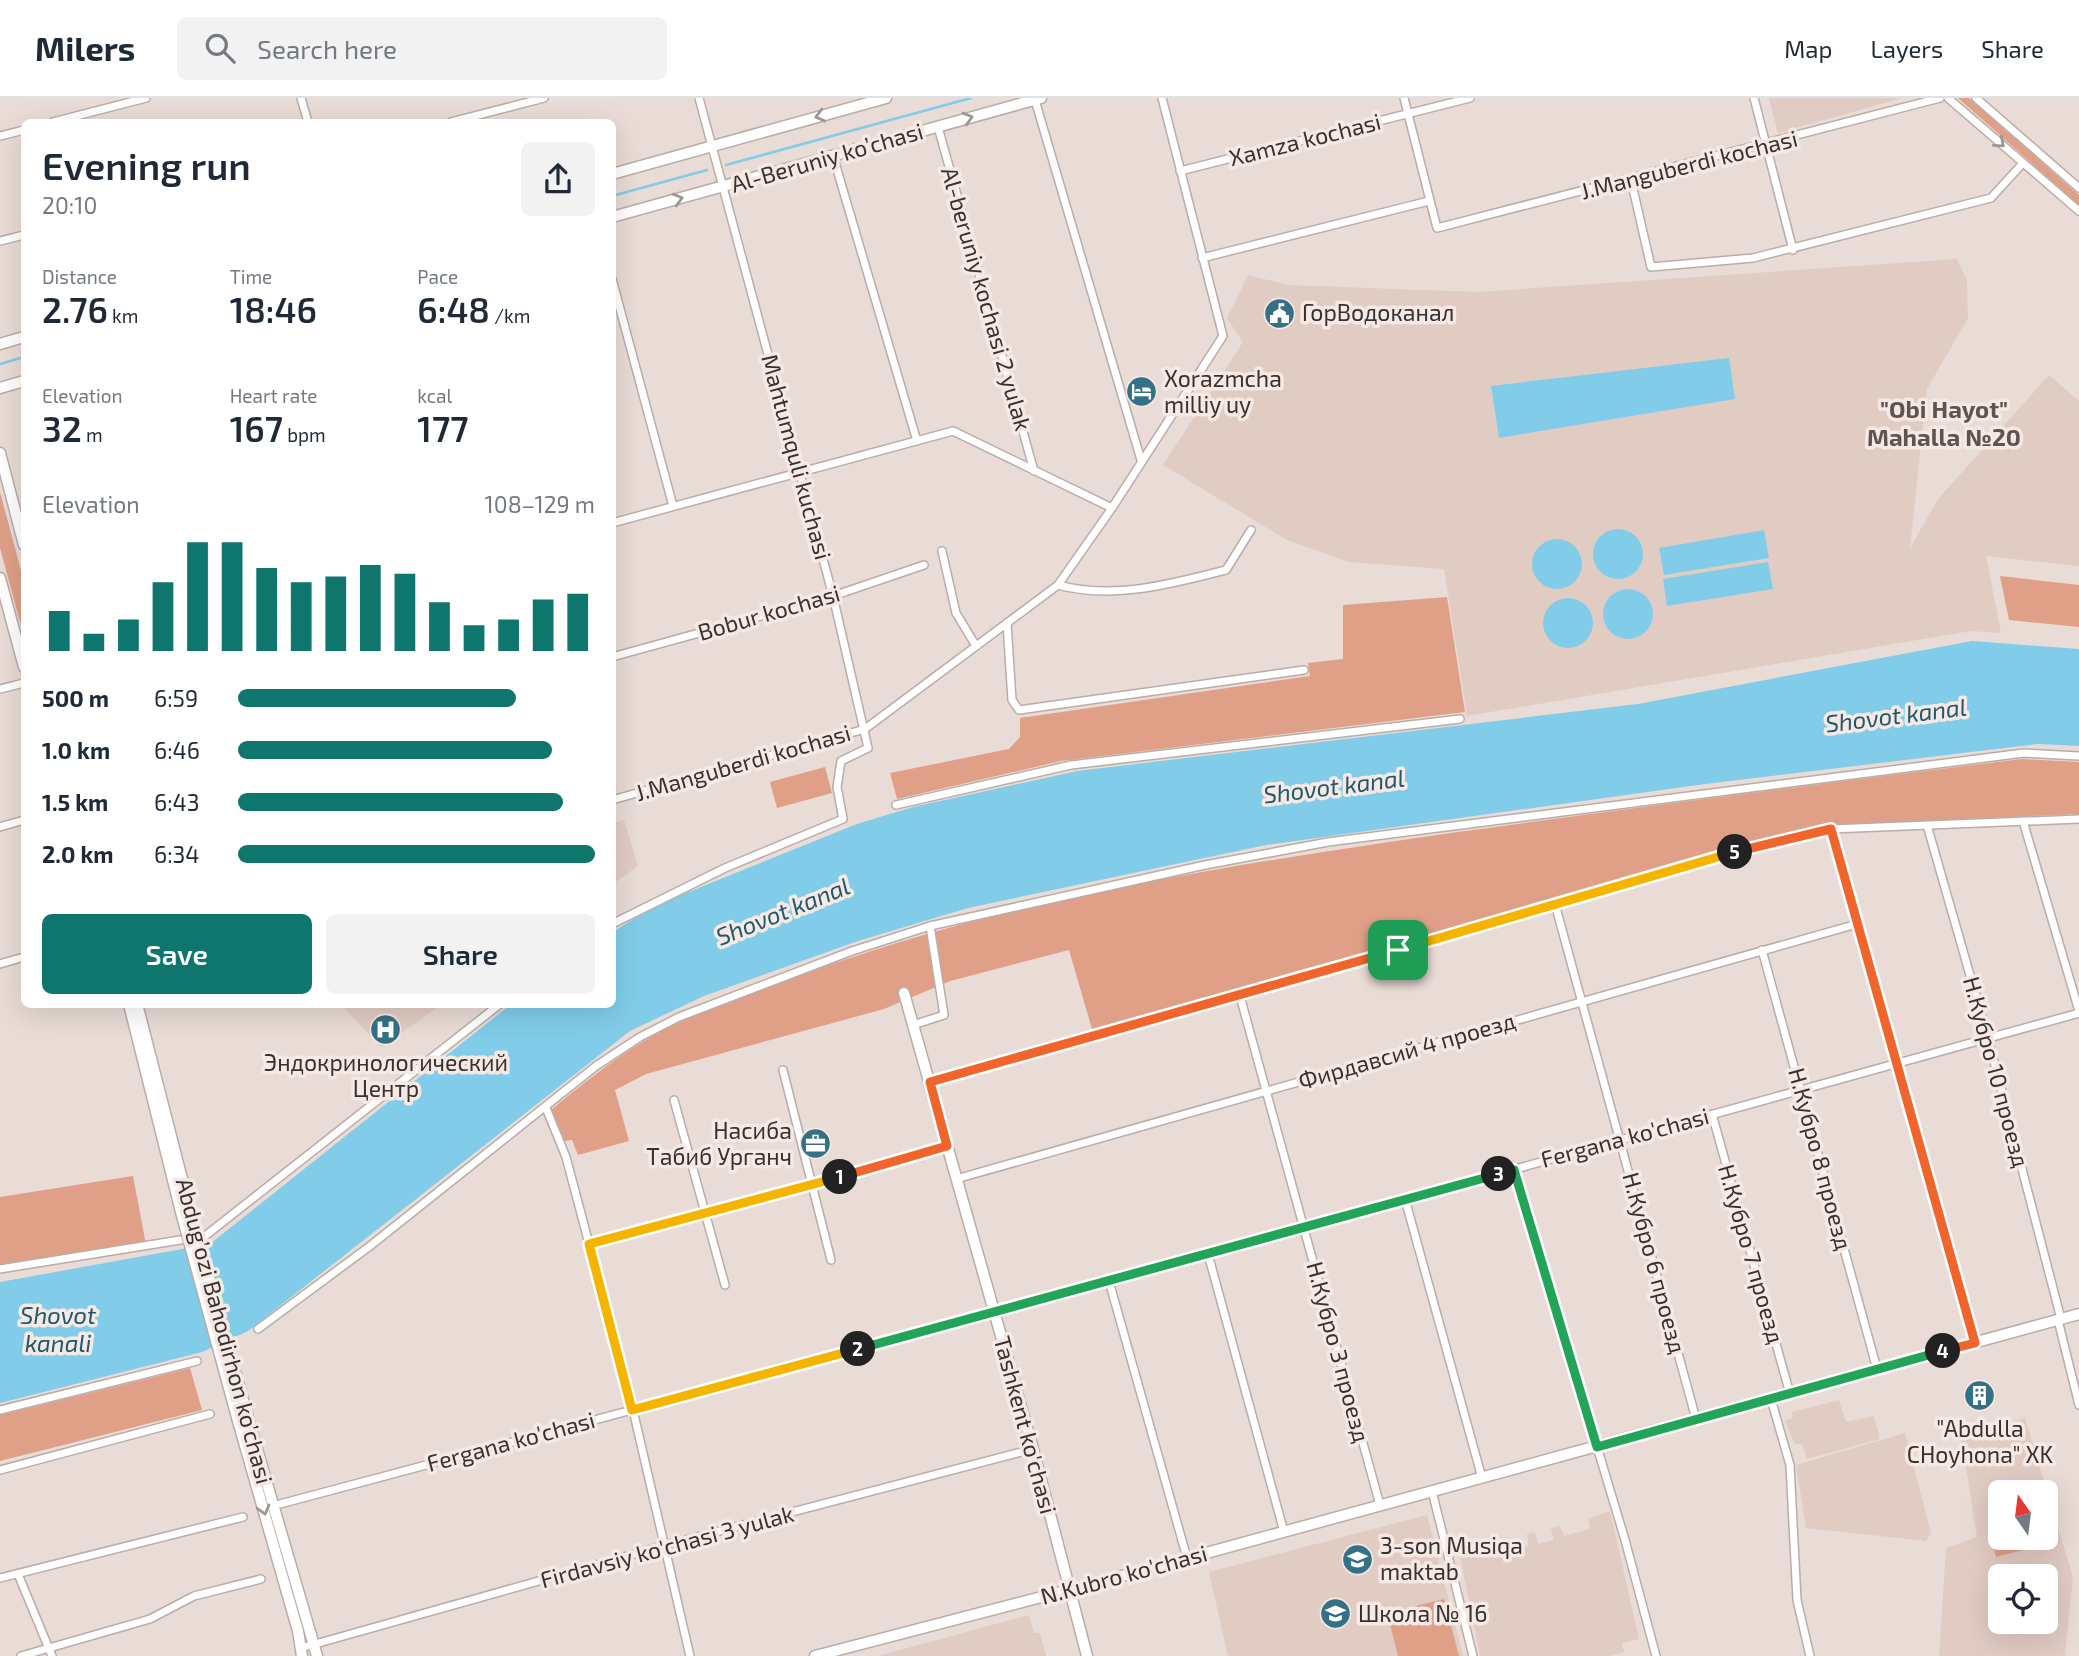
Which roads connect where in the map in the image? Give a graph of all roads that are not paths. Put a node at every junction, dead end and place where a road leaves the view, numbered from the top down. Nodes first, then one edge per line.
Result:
1 (146, 98) edge
2 (301, 98) edge
3 (544, 98) edge
4 (699, 98) edge
5 (886, 98) edge
6 (1162, 98) edge
7 (1404, 98) edge
8 (1470, 98) edge
9 (1754, 98) edge
10 (1940, 98) edge
11 (1948, 98) edge
12 (1976, 98) edge
13 (1038, 99) edge
14 (1408, 113) junction
15 (65, 119) edge
16 (306, 119) edge
17 (463, 119) edge
18 (938, 127) junction
19 (21, 131) edge
20 (0, 136) edge
21 (1766, 145) junction
22 (712, 146) junction
23 (833, 156) junction
24 (2023, 163) junction
25 (1180, 172) junction
26 (616, 173) edge
27 (1631, 180) junction
28 (723, 187) junction
29 (2079, 188) edge
30 (1429, 201) junction
31 (2079, 211) edge
32 (616, 216) edge
33 (21, 236) edge
34 (0, 241) edge
35 (1793, 250) junction
36 (1202, 258) junction
37 (616, 294) edge
38 (21, 338) edge
39 (0, 344) edge
40 (21, 382) edge
41 (0, 388) edge
42 (917, 441) junction
43 (0, 453) edge
44 (1141, 460) junction
45 (1034, 471) junction
46 (800, 472) junction
47 (673, 506) junction
48 (1112, 508) junction
49 (616, 522) edge
50 (1251, 530) dead end
51 (21, 534) edge
52 (942, 551) dead end
53 (924, 565) dead end
54 (0, 578) edge
55 (1058, 585) junction
56 (833, 596) junction
57 (1007, 623) junction
58 (976, 646) junction
59 (21, 656) edge
60 (616, 656) edge
61 (1304, 670) dead end
62 (21, 684) edge
63 (0, 690) edge
64 (1460, 719) dead end
65 (865, 729) junction
66 (2079, 756) edge
67 (616, 799) edge
68 (897, 805) dead end
69 (2079, 818) edge
70 (21, 821) edge
71 (2023, 821) junction
72 (1927, 825) junction
73 (0, 827) edge
74 (1831, 829) junction
75 (1555, 904) junction
76 (616, 922) edge
77 (1857, 924) junction
78 (930, 926) junction
79 (1762, 950) junction
80 (21, 958) edge
81 (0, 964) edge
82 (904, 993) dead end
83 (1240, 996) junction
84 (1583, 1001) junction
85 (130, 1008) edge
86 (138, 1008) edge
87 (494, 1008) edge
88 (2079, 1012) edge
89 (913, 1025) junction
90 (1988, 1038) junction
91 (1896, 1064) junction
92 (783, 1070) dead end
93 (930, 1082) junction
94 (1267, 1090) junction
95 (1802, 1090) junction
96 (674, 1100) dead end
97 (546, 1108) junction
98 (1712, 1114) junction
99 (1621, 1140) junction
100 (947, 1146) junction
101 (1514, 1170) junction
102 (957, 1179) junction
103 (812, 1185) junction
104 (1405, 1199) junction
105 (186, 1211) junction
106 (707, 1213) junction
107 (1304, 1227) junction
108 (589, 1244) junction
109 (1208, 1254) junction
110 (831, 1260) dead end
111 (0, 1269) edge
112 (1109, 1281) junction
113 (725, 1285) dead end
114 (995, 1312) junction
115 (2079, 1314) edge
116 (2059, 1320) junction
117 (258, 1329) dead end
118 (1975, 1343) junction
119 (197, 1361) dead end
120 (1877, 1370) junction
121 (1790, 1394) junction
122 (1772, 1399) junction
123 (2079, 1405) edge
124 (0, 1410) edge
125 (632, 1410) junction
126 (211, 1415) dead end
127 (1696, 1419) junction
128 (243, 1420) junction
129 (1597, 1447) junction
130 (1033, 1449) junction
131 (0, 1471) edge
132 (1482, 1478) junction
133 (1433, 1491) junction
134 (280, 1504) dead end
135 (1380, 1505) junction
136 (243, 1517) dead end
137 (1284, 1532) junction
138 (666, 1545) junction
139 (1187, 1558) junction
140 (18, 1574) junction
141 (0, 1577) edge
142 (261, 1579) dead end
143 (1069, 1590) junction
144 (313, 1645) junction
145 (51, 1652) edge
146 (301, 1652) edge
147 (21, 1656) edge
148 (317, 1656) edge
149 (690, 1656) edge
150 (815, 1656) edge
151 (1087, 1656) edge
152 (1473, 1656) edge
153 (1656, 1656) edge
154 (1810, 1656) edge

1 - 15 street
2 - 16 street
3 - 17 street
4 - 22 street, Mahtumquli kuchasi
5 -> 22 main road, Al-Beruniy ko’chasi
6 - 25 street
7 - 14 street
8 - 14 street, Xamza kochasi
9 - 21 street
10 - 21 street, J.Manguberdi kochasi
11 -> 24 street
12 - 29 street
18 -> 13 main road, Al-Beruniy ko’chasi
13 - 44 street
14 - 25 street, Xamza kochasi
14 - 30 street
18 - 23 main road, Al-Beruniy ko’chasi
18 - 45 street, Al-beruniy kochasi 2 yulak
19 - 20 street
21 - 27 street, J.Manguberdi kochasi
21 - 35 street
22 - 26 main road, Al-Beruniy ko’chasi
22 - 28 street, Mahtumquli kuchasi
23 - 28 main road, Al-Beruniy ko’chasi
23 - 42 street
24 - 31 street
24 - 35 street
25 - 36 street
27 - 30 street, J.Manguberdi kochasi
27 - 35 street
32 -> 28 main road, Al-Beruniy ko’chasi
28 - 46 street, Mahtumquli kuchasi
30 - 36 street
33 - 34 street
36 - 44 street, J.Manguberdi kochasi
37 - 47 street
38 - 39 main road
40 - 41 main road
42 - 45 street
42 - 46 street
43 - 51 main road
44 - 48 street, J.Manguberdi kochasi
45 - 48 street
46 - 47 street
46 - 56 street, Mahtumquli kuchasi
47 - 49 street
48 - 55 street, J.Manguberdi kochasi
50 - 55 street
52 - 58 street
53 - 56 street, Bobur kochasi
54 - 59 main road
55 - 57 street, J.Manguberdi kochasi
56 - 60 street, Bobur kochasi
56 - 65 street, Mahtumquli kuchasi
57 - 58 street, J.Manguberdi kochasi
57 - 61 street
58 - 65 street, J.Manguberdi kochasi
62 - 63 street
64 - 68 street
65 - 67 street, J.Manguberdi kochasi
65 - 76 street
66 - 78 street
69 - 71 street
70 - 73 street
71 - 72 street
71 - 88 street
72 - 74 street
72 - 90 street, Н.Кубро 10 проезд
74 - 75 street
74 - 77 street
75 - 83 street
75 - 84 street, Н.Кубро 6 проезд
77 - 79 street, Фирдавсий 4 проезд
77 - 91 street
78 - 89 street
78 - 97 street
79 - 84 street, Фирдавсий 4 проезд
79 - 95 street, Н.Кубро 8 проезд
80 - 81 street
82 - 89 main road, Tashkent ko'chasi
83 - 93 street
83 - 94 street, Н.Кубро 3 проезд
84 - 94 street, Фирдавсий 4 проезд
84 - 99 street, Н.Кубро 6 проезд
85 - 105 main road, Abdug’ozi Bahodirhon ko’chasi
86 - 105 main road, Abdug’ozi Bahodirhon ko’chasi
87 - 111 street
88 - 90 street, Fergana ko'chasi
89 - 93 main road, Tashkent ko'chasi
90 - 91 street, Fergana ko'chasi
90 - 116 street, Н.Кубро 10 проезд
91 - 95 street, Fergana ko'chasi
91 - 118 street
92 - 103 street
93 - 100 main road, Tashkent ko'chasi
94 - 102 street, Фирдавсий 4 проезд
94 - 107 street, Н.Кубро 3 проезд
95 - 98 street, Fergana ko'chasi
95 - 120 street, Н.Кубро 8 проезд
96 - 106 street
97 - 108 street
97 - 117 street
98 - 99 street, Fergana ko'chasi
98 - 121 street, Н.Кубро 7 проезд
99 - 101 street, Fergana ko'chasi
99 - 127 street, Н.Кубро 6 проезд
100 - 102 main road, Tashkent ko'chasi
100 - 103 street
101 - 104 street, Fergana ko'chasi
101 - 129 street
102 - 114 main road, Tashkent ko'chasi
103 - 106 street
103 - 110 street
104 - 107 street, Fergana ko'chasi
104 - 132 street
105 - 128 main road, Abdug’ozi Bahodirhon ko’chasi, bridge
106 - 108 street
106 - 113 street
107 - 109 street, Fergana ko'chasi
107 - 135 street, Н.Кубро 3 проезд
108 - 125 street
109 - 112 street, Fergana ko'chasi
109 - 137 street
112 - 114 street, Fergana ko'chasi
112 - 139 street
114 - 125 street, Fergana ko'chasi
114 - 130 main road, Tashkent ko'chasi
115 - 116 main road, N.Kubro ko'chasi
116 - 118 main road, N.Kubro ko'chasi
116 - 123 street, Н.Кубро 10 проезд
118 - 120 main road, N.Kubro ko'chasi
119 - 124 street
120 - 121 main road, N.Kubro ko'chasi
121 - 122 main road, N.Kubro ko'chasi
122 - 127 main road, N.Kubro ko'chasi
122 - 154 street
125 - 134 street, Fergana ko'chasi
125 - 138 street
126 - 131 street
127 - 129 main road, N.Kubro ko'chasi
128 - 144 main road, Abdug’ozi Bahodirhon ko’chasi
128 -> 146 main road, Abdug’ozi Bahodirhon ko’chasi
129 - 132 main road, N.Kubro ko'chasi
129 - 153 street
130 - 138 street, Firdavsiy ko'chasi 3 yulak
130 - 143 main road, Tashkent ko'chasi
132 - 133 main road, N.Kubro ko'chasi
133 - 135 main road, N.Kubro ko'chasi
133 - 152 street
135 - 137 main road, N.Kubro ko'chasi
136 - 140 street
137 - 139 main road, N.Kubro ko'chasi
138 - 144 street, Firdavsiy ko'chasi 3 yulak
138 - 149 street
139 - 143 main road, N.Kubro ko'chasi
140 - 141 street
140 - 145 street
142 - 145 street
143 - 150 main road, N.Kubro ko'chasi
143 - 151 main road, Tashkent ko'chasi
144 - 146 street, Firdavsiy ko'chasi 3 yulak
144 - 148 main road, Abdug’ozi Bahodirhon ko’chasi
145 - 147 street

